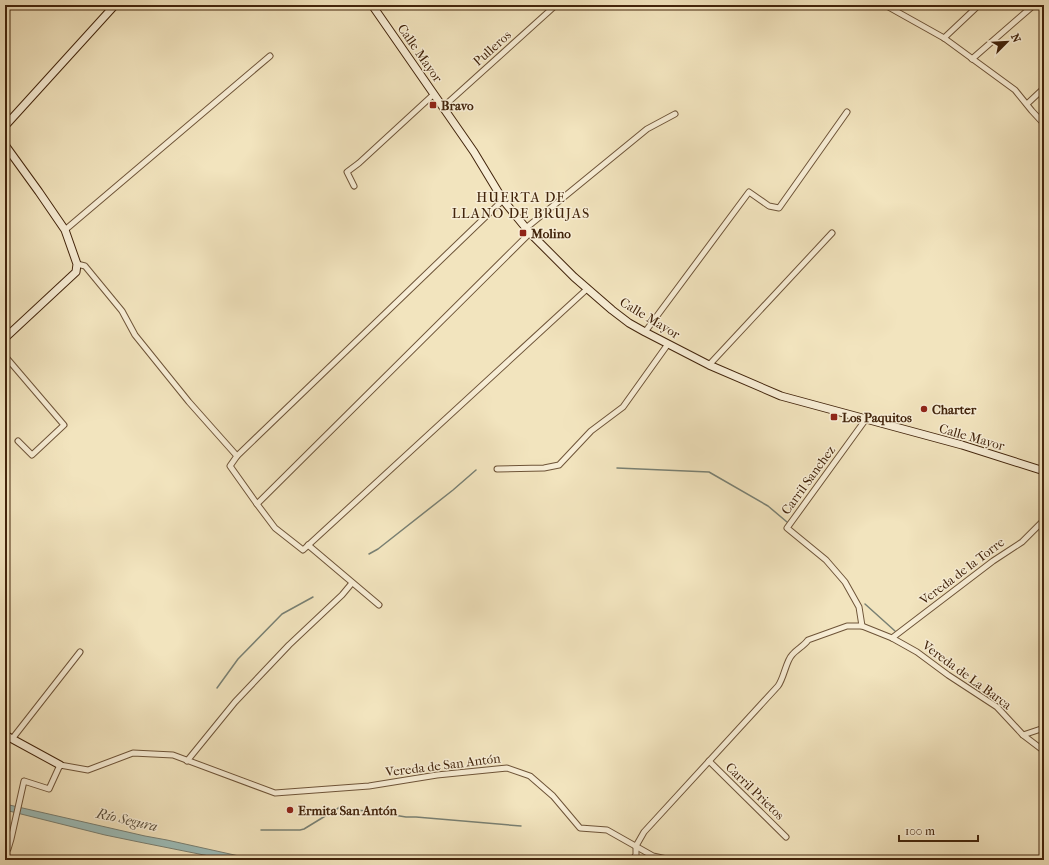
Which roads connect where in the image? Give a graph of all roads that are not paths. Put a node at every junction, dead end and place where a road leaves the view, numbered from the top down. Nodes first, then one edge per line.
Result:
1 (372, 5) edge
2 (556, 5) edge
3 (886, 5) edge
4 (979, 5) edge
5 (1034, 5) edge
6 (112, 6) edge
7 (944, 38) junction
8 (270, 56) dead end
9 (972, 59) junction
10 (1044, 88) edge
11 (434, 94) junction
12 (1027, 104) junction
13 (443, 107) junction
14 (847, 112) dead end
15 (675, 114) dead end
16 (1044, 124) edge
17 (5, 126) edge
18 (5, 145) edge
19 (354, 186) dead end
20 (503, 200) junction
21 (65, 230) junction
22 (528, 230) junction
23 (832, 232) dead end
24 (77, 264) junction
25 (587, 289) junction
26 (645, 332) junction
27 (5, 338) edge
28 (668, 344) junction
29 (5, 356) edge
30 (709, 366) junction
31 (866, 419) junction
32 (18, 441) dead end
33 (238, 456) junction
34 (497, 468) dead end
35 (1044, 471) edge
36 (257, 504) junction
37 (1044, 520) edge
38 (308, 545) junction
39 (352, 583) junction
40 (379, 605) dead end
41 (862, 626) junction
42 (892, 638) junction
43 (80, 652) dead end
44 (1044, 728) edge
45 (1023, 735) junction
46 (5, 736) edge
47 (12, 739) junction
48 (1044, 751) edge
49 (187, 761) junction
50 (709, 761) junction
51 (60, 765) junction
52 (786, 837) dead end
53 (636, 846) junction
54 (5, 853) edge
55 (632, 860) edge
56 (671, 860) edge

1 - 11 main road, Calle Mayor
2 - 13 street, Pulleros
3 - 7 street
4 - 7 street
5 - 9 street
6 - 17 main road
7 - 9 street
8 - 21 street
9 - 12 street
10 - 12 street
11 - 13 main road, Calle Mayor
11 - 19 street
12 - 16 street
13 - 20 main road, Calle Mayor
14 - 26 street
15 - 22 street
18 - 21 main road
20 - 22 main road, Calle Mayor
20 - 33 street
21 - 24 main road
22 - 25 main road, Calle Mayor
22 - 36 street
23 - 30 street
24 - 27 main road
24 - 33 street
25 - 26 main road, Calle Mayor
25 - 38 street
26 - 28 main road, Calle Mayor
28 - 30 main road, Calle Mayor
28 - 34 street
29 - 32 street
30 - 31 main road, Calle Mayor
31 - 35 main road, Calle Mayor
31 - 41 street, Carril Sanchez
33 - 36 street
36 - 38 street
37 - 42 street, Vereda de la Torre
38 - 39 street
39 - 40 street
39 - 49 street
41 - 42 street
41 - 50 street
42 - 45 street, Vereda de La Barca
43 - 47 street
44 - 45 street
45 - 48 street, Vereda de La Barca
46 - 47 main road, Vereda de San Antón
47 - 51 main road, Vereda de San Antón
49 - 51 street, Vereda de San Antón
49 - 53 street, Vereda de San Antón
50 - 52 street, Carril Prietos
50 - 53 street
51 - 54 street
53 - 55 street
53 - 56 street, Vereda de San Antón

